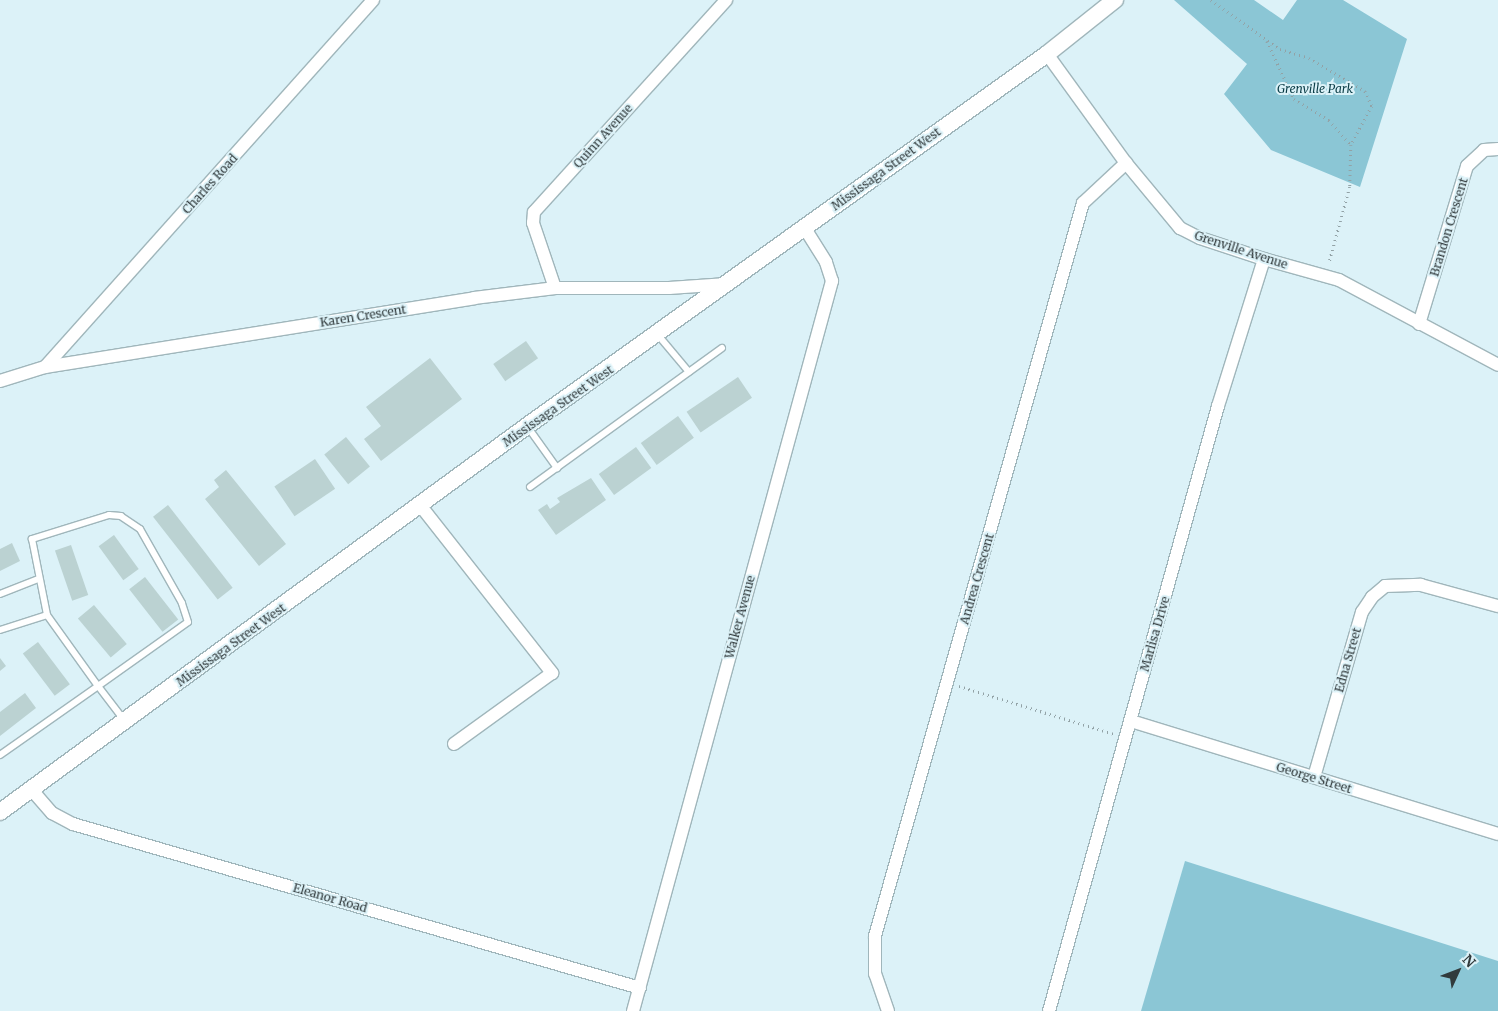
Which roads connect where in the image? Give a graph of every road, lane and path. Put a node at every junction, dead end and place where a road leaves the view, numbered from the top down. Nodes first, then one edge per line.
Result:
1 (373, 0) edge
2 (726, 0) edge
3 (1115, 0) edge
4 (1211, 0) edge
5 (1267, 40) junction
6 (1047, 54) junction
7 (1351, 145) junction
8 (1498, 149) edge
9 (1126, 163) junction
10 (804, 227) junction
11 (1264, 259) junction
12 (1325, 275) junction
13 (730, 284) junction
14 (555, 288) junction
15 (1419, 324) junction
16 (658, 335) junction
17 (722, 348) dead end
18 (1498, 365) edge
19 (44, 367) junction
20 (688, 372) junction
21 (0, 381) edge
22 (527, 426) junction
23 (557, 468) junction
24 (530, 487) dead end
25 (420, 506) junction
26 (38, 579) junction
27 (0, 594) edge
28 (1498, 606) edge
29 (46, 615) junction
30 (0, 630) edge
31 (948, 683) junction
32 (98, 686) junction
33 (125, 721) junction
34 (1130, 721) junction
35 (1126, 738) junction
36 (454, 744) dead end
37 (0, 755) edge
38 (1314, 777) junction
39 (32, 789) junction
40 (0, 812) edge
41 (1498, 834) edge
42 (640, 988) junction
43 (634, 1011) edge
44 (888, 1011) edge
45 (1049, 1011) edge

1 - 19 street, Charles Road
2 - 14 street, Quinn Avenue
3 - 6 street, Mississaga Street West
4 - 5 path
5 - 7 path
5 - 7 path
6 - 9 street, Grenville Avenue
6 - 10 street, Mississaga Street West
7 - 12 path
8 - 15 street, Brandon Crescent
9 - 11 street, Grenville Avenue
9 - 31 street, Andrea Crescent
10 - 13 street, Mississaga Street West
10 - 42 street, Walker Avenue
11 - 12 street, Grenville Avenue
11 - 34 street, Marlisa Drive
12 - 15 street, Grenville Avenue
13 - 14 street, Karen Crescent
13 - 16 street, Mississaga Street West
14 - 19 street, Karen Crescent
15 - 18 street, Grenville Avenue
16 - 20 lane
16 - 22 street, Mississaga Street West
17 - 20 lane
19 - 21 street, Karen Crescent
20 - 23 lane
22 - 23 lane
22 - 25 street, Mississaga Street West
23 - 24 lane
25 - 33 street, Mississaga Street West
25 - 36 street
26 - 27 lane
26 - 29 lane
26 - 32 lane
28 - 38 street, Edna Street
29 - 30 lane
29 - 32 lane
31 - 35 path
31 - 44 street, Andrea Crescent
32 - 33 lane
32 - 37 lane
33 - 39 street, Mississaga Street West
34 - 35 street, Marlisa Drive
34 - 38 street, George Street
35 - 45 street, Marlisa Drive
38 - 41 street, George Street
39 - 40 street, Mississaga Street West
39 - 42 street, Eleanor Road
42 - 43 street, Walker Avenue

